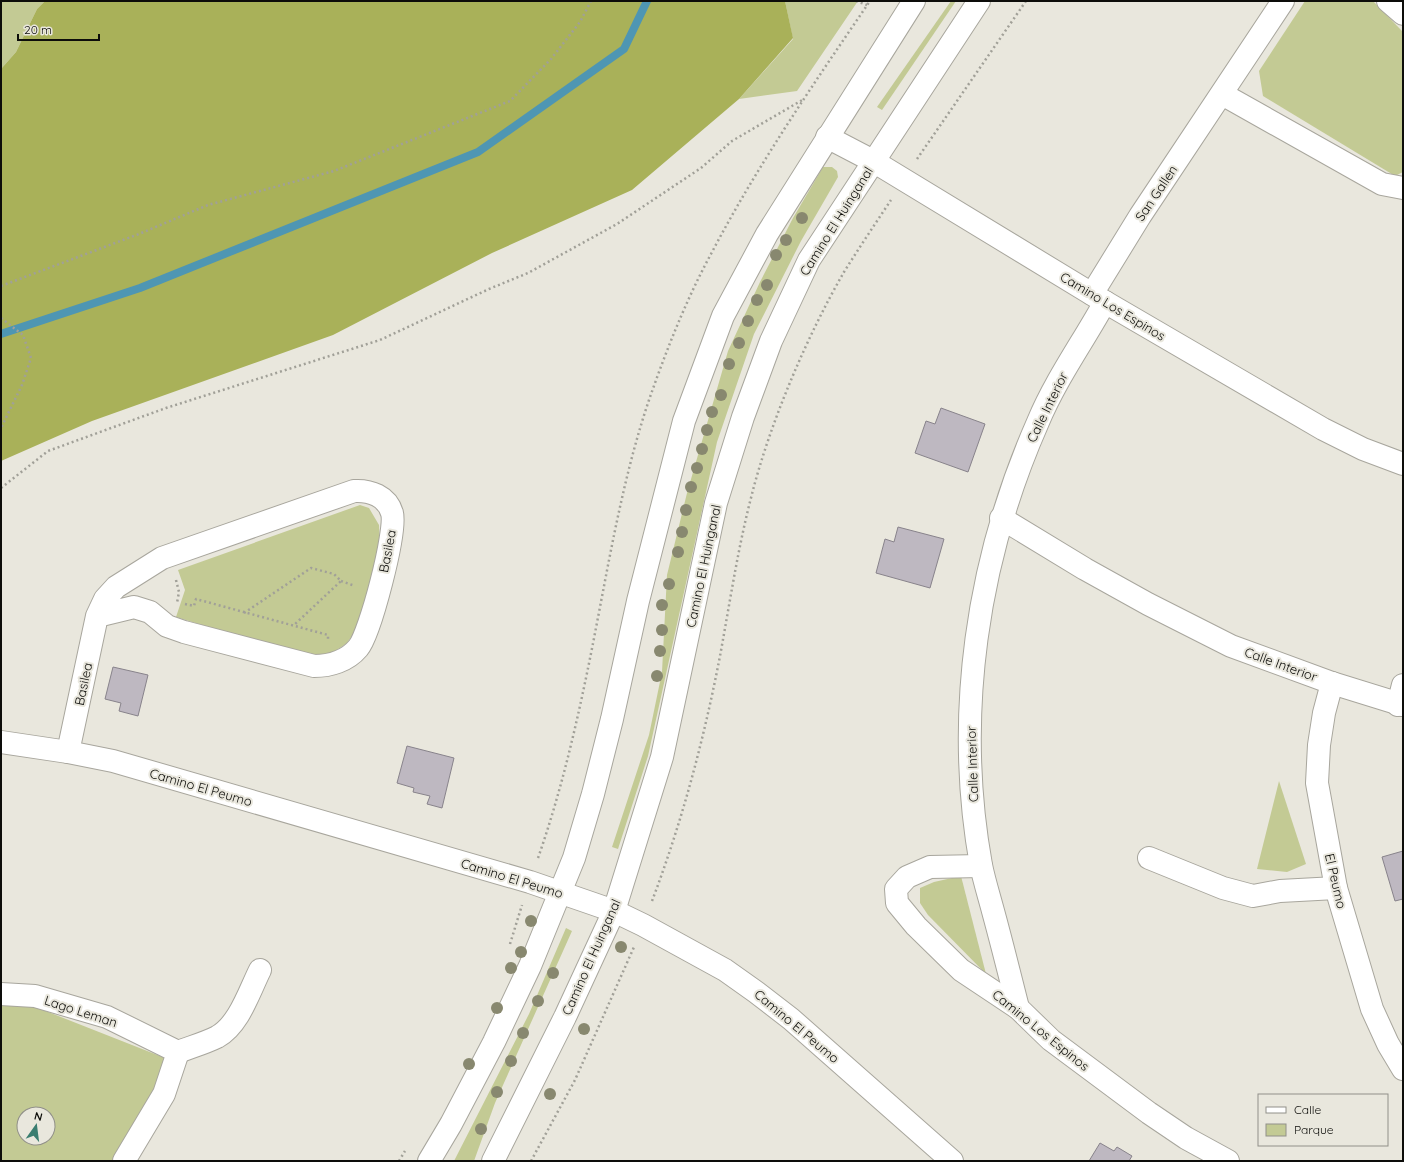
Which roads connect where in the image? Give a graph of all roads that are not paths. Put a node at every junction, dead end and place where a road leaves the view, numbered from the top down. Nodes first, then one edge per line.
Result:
1 (914, 1) edge
2 (979, 1) edge
3 (1283, 1) edge
4 (1388, 1) edge
5 (1403, 14) edge
6 (1222, 94) junction
7 (827, 137) junction
8 (873, 161) junction
9 (1403, 188) edge
10 (1099, 298) junction
11 (1403, 464) edge
12 (1001, 518) junction
13 (97, 616) junction
14 (1332, 683) junction
15 (1401, 698) edge
16 (1, 742) edge
17 (68, 752) junction
18 (1149, 858) dead end
19 (982, 866) junction
20 (1336, 888) junction
21 (560, 893) junction
22 (614, 911) junction
23 (260, 970) dead end
24 (1, 994) edge
25 (1018, 1008) junction
26 (178, 1052) junction
27 (1403, 1069) edge
28 (124, 1161) edge
29 (429, 1161) edge
30 (493, 1161) edge
31 (952, 1161) edge
32 (1228, 1161) edge

1 - 7 street
2 - 8 street, Camino El Huinganal
3 - 6 street, San Gallen
4 - 5 street
6 - 9 street
6 - 10 street, San Gallen
7 - 8 street, Camino Los Espinos
7 - 21 street
8 - 10 street, Camino Los Espinos
8 - 22 street, Camino El Huinganal
10 - 11 street, Camino Los Espinos
10 - 12 street, Calle Interior
12 - 14 street, Calle Interior
12 - 19 street, Calle Interior
13 - 13 street, Basilea
13 - 17 street, Basilea
14 - 15 street, Calle Interior
14 - 20 street, El Peumo
16 - 17 street, Camino El Peumo
17 - 21 street, Camino El Peumo
18 - 20 street
19 - 25 street, Calle Interior
19 - 25 street, Camino Los Espinos
20 - 27 street, El Peumo
21 - 22 street, Camino El Peumo
21 - 29 street
22 - 30 street, Camino El Huinganal
22 - 31 street, Camino El Peumo
23 - 26 street
24 - 26 street, Lago Leman
25 - 32 street, Camino Los Espinos
26 - 28 street

